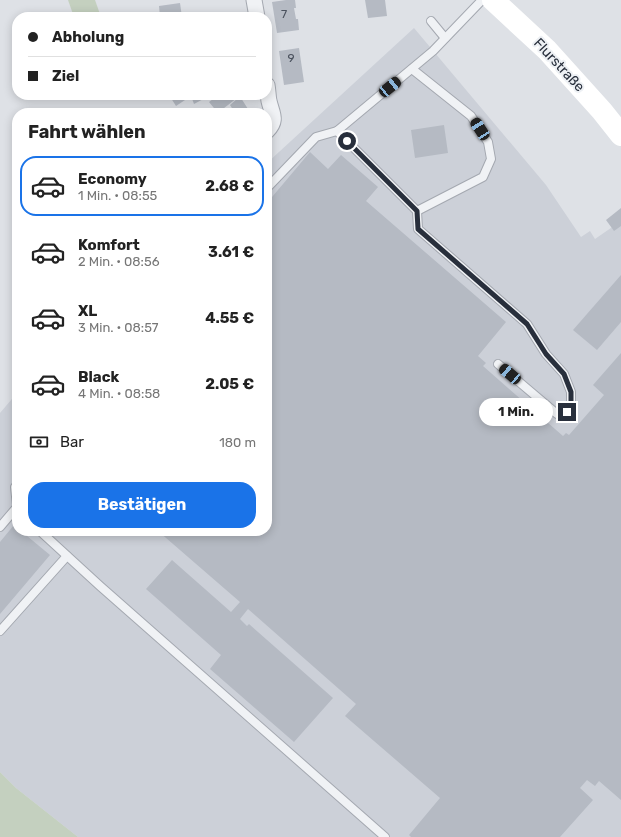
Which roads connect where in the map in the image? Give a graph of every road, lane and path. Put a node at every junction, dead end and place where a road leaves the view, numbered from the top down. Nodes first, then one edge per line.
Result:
1 (254, 0) edge
2 (482, 0) edge
3 (493, 0) edge
4 (256, 12) edge
5 (431, 21) dead end
6 (446, 38) junction
7 (412, 69) junction
8 (270, 100) edge
9 (272, 125) edge
10 (337, 131) junction
11 (621, 135) edge
12 (272, 183) edge
13 (417, 211) junction
14 (498, 364) dead end
15 (12, 513) edge
16 (0, 527) edge
17 (45, 536) edge
18 (67, 556) junction
19 (0, 631) edge
20 (385, 837) edge

1 - 4 street
2 - 6 lane
3 - 11 main road, Flurstraße
5 - 6 lane
6 - 7 lane
7 - 10 lane
7 - 13 lane
8 - 9 street
10 - 12 lane
10 - 13 lane
13 - 14 lane
15 - 16 lane
17 - 18 lane
18 - 19 lane
18 - 20 lane

